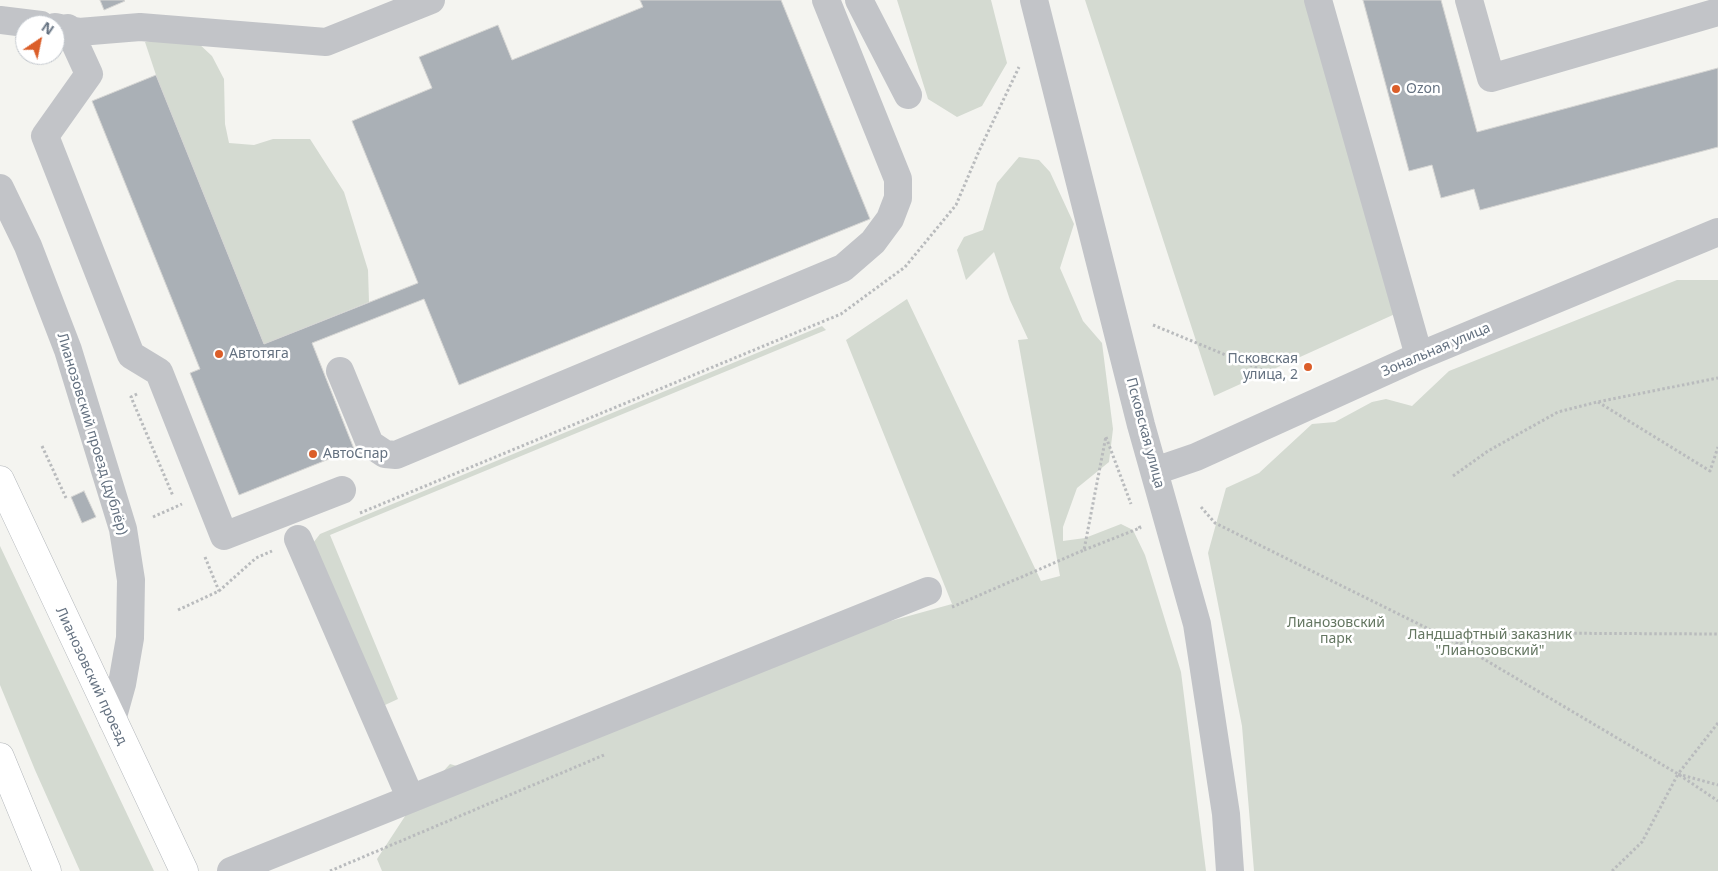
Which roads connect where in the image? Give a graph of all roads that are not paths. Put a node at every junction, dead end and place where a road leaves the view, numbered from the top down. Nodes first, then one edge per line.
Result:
1 (431, 0) edge
2 (826, 0) edge
3 (859, 0) edge
4 (1034, 0) edge
5 (1318, 0) edge
6 (1469, 0) edge
7 (1718, 12) edge
8 (0, 20) edge
9 (15, 22) edge
10 (65, 28) edge
11 (65, 34) edge
12 (908, 95) dead end
13 (0, 188) edge
14 (1718, 232) edge
15 (1419, 356) junction
16 (340, 372) dead end
17 (1155, 471) junction
18 (0, 480) edge
19 (342, 490) dead end
20 (298, 539) dead end
21 (928, 591) dead end
22 (112, 720) junction
23 (0, 757) edge
24 (410, 797) junction
25 (47, 871) edge
26 (184, 871) edge
27 (231, 871) edge
28 (1230, 871) edge

1 - 10 street
2 - 16 street
3 - 12 street
4 - 17 street, Псковская улица
5 - 15 street
6 - 7 street
8 - 9 street
11 - 19 street
13 - 22 street, Лианозовский проезд (дублёр)
14 - 15 street, Зональная улица
15 - 17 street, Зональная улица
17 - 28 street, Псковская улица
18 - 22 main road, Лианозовский проезд
20 - 24 street
21 - 24 street
22 - 26 main road, Лианозовский проезд
23 - 25 main road
24 - 27 street

